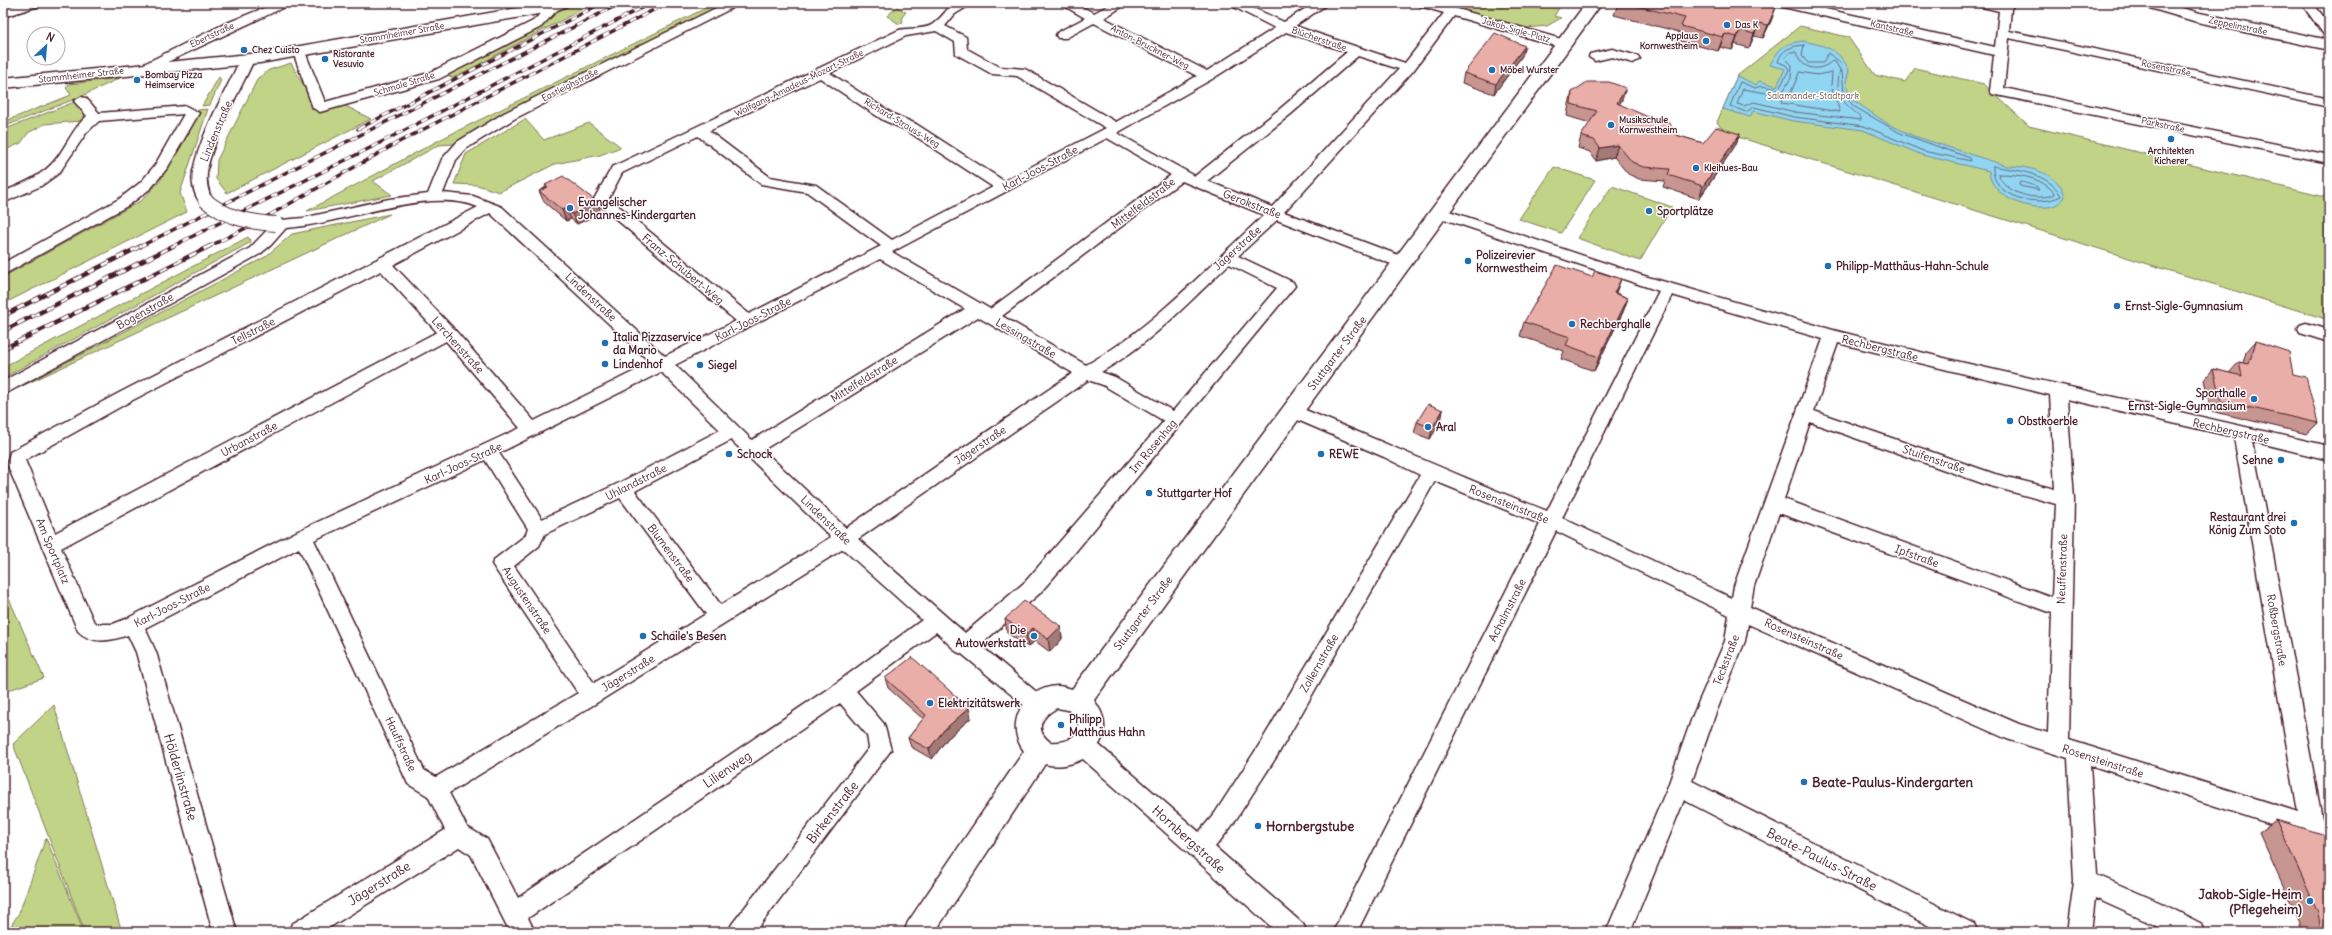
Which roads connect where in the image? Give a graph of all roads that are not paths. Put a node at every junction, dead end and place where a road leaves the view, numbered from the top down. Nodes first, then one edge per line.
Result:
1 (35, 3) edge
2 (286, 3) edge
3 (736, 3) edge
4 (967, 3) edge
5 (1065, 3) edge
6 (1122, 3) edge
7 (1232, 3) edge
8 (1323, 3) edge
9 (1424, 3) edge
10 (1594, 3) edge
11 (1783, 3) edge
12 (1982, 3) edge
13 (2148, 3) edge
14 (2178, 3) edge
15 (2307, 3) edge
16 (558, 5) edge
17 (2007, 6) edge
18 (1452, 12) junction
19 (3, 13) edge
20 (1092, 18) junction
21 (937, 27) junction
22 (1284, 27) junction
23 (2002, 33) junction
24 (2329, 33) edge
25 (1062, 35) dead end
26 (2329, 43) edge
27 (1563, 44) junction
28 (299, 52) junction
29 (1355, 52) junction
30 (2000, 52) junction
31 (1595, 57) dead end
32 (1633, 58) dead end
33 (247, 60) junction
34 (1408, 68) junction
35 (139, 70) junction
36 (821, 72) junction
37 (1207, 76) junction
38 (3, 83) edge
39 (81, 101) dead end
40 (2329, 103) edge
41 (95, 117) junction
42 (1111, 130) junction
43 (700, 131) junction
44 (2329, 159) edge
45 (630, 164) joint
46 (1181, 175) junction
47 (1197, 182) junction
48 (1003, 187) junction
49 (3, 198) edge
50 (433, 198) junction
51 (490, 206) junction
52 (1275, 213) junction
53 (1440, 213) junction
54 (279, 224) junction
55 (885, 249) junction
56 (1227, 257) junction
57 (382, 263) junction
58 (1404, 263) junction
59 (3, 270) edge
60 (1668, 288) junction
61 (984, 313) junction
62 (748, 322) junction
63 (2306, 329) dead end
64 (448, 333) junction
65 (1832, 336) junction
66 (2329, 336) edge
67 (663, 364) junction
68 (1086, 373) junction
69 (3, 389) edge
70 (2058, 392) junction
71 (1292, 411) junction
72 (1805, 414) junction
73 (1175, 420) junction
74 (531, 429) junction
75 (733, 431) junction
76 (2242, 434) junction
77 (751, 449) junction
78 (488, 451) junction
79 (2329, 453) edge
80 (16, 457) joint
81 (1431, 472) junction
82 (623, 490) junction
83 (2065, 499) junction
84 (1773, 503) junction
85 (1552, 521) junction
86 (538, 529) junction
87 (303, 537) junction
88 (845, 538) junction
89 (50, 545) junction
90 (2061, 608) junction
91 (1741, 610) junction
92 (718, 616) junction
93 (936, 621) junction
94 (133, 625) junction
95 (102, 634) joint
96 (964, 646) junction
97 (842, 690) junction
98 (591, 696) junction
99 (1078, 701) junction
100 (1038, 705) junction
101 (1083, 745) junction
102 (1040, 750) junction
103 (2068, 750) junction
104 (1679, 786) junction
105 (436, 789) junction
106 (2321, 829) edge
107 (459, 834) junction
108 (1199, 849) junction
109 (2086, 882) junction
110 (519, 923) edge
111 (225, 932) edge
112 (300, 932) edge
113 (740, 932) edge
114 (918, 932) edge
115 (1295, 932) edge
116 (1345, 932) edge
117 (1618, 932) edge
118 (1966, 932) edge
119 (2079, 932) edge
120 (2194, 932) edge

1 - 19 street
2 - 35 street, Ebertstraße
3 - 50 street, Eastleighstraße
4 - 21 street
5 - 20 street, Anton-Bruckner-Weg
6 - 20 street, Anton-Bruckner-Weg
7 - 22 street, Blücherstraße
8 - 22 street, Karl-Joos-Straße
9 - 18 street, Jakob-Sigle-Platz
10 - 27 main road, Stuttgarter Straße
11 - 30 street, Kantstraße
12 - 17 street
13 - 26 main road, Zeppelinstraße
14 - 26 main road, Zeppelinstraße
15 - 24 street
16 - 28 main road, Stammheimer Straße
16 - 28 street, Schmale Straße
17 - 23 street
18 - 27 street, Jakob-Sigle-Platz
18 - 34 street, Jägerstraße
20 - 25 street, Anton-Bruckner-Weg
20 - 37 street, Anton-Bruckner-Weg
21 - 36 street, Wolfgang-Amadeus-Mozart-Straße
21 - 42 street, Gerokstraße
22 - 29 street, Blücherstraße
22 - 37 street, Karl-Joos-Straße
23 - 30 street
23 - 40 street, Rosenstraße
27 - 53 main road, Stuttgarter Straße
28 - 33 main road, Stammheimer Straße
29 - 34 street, Blücherstraße
29 - 47 street
30 - 44 street, Parkstraße
31 - 32 street
33 - 35 main road, Stammheimer Straße
33 - 54 street, Lindenstraße, bridge
34 - 52 street, Jägerstraße
35 - 38 main road, Stammheimer Straße
36 - 43 street, Wolfgang-Amadeus-Mozart-Straße
36 - 48 street, Richard-Strauss-Weg
37 - 42 street, Karl-Joos-Straße
39 - 41 street
41 - 49 street
41 - 59 street
42 - 46 street, Gerokstraße
42 - 48 street, Karl-Joos-Straße
43 - 45 street, Wolfgang-Amadeus-Mozart-Straße
43 - 55 street, Lessingstraße
45 - 62 street, Franz-Schubert-Weg
46 - 47 street, Gerokstraße
46 - 61 street, Mittelfeldstraße
47 - 52 street, Gerokstraße
48 - 55 street, Karl-Joos-Straße
50 - 51 street, Lindenstraße
50 - 54 street, Lindenstraße
51 - 57 street, Tellstraße
51 - 67 street, Lindenstraße
52 - 56 street, Jägerstraße
52 - 58 street, Gerokstraße
53 - 58 main road, Stuttgarter Straße
53 - 60 street, Rechbergstraße
54 - 69 street, Bogenstraße
55 - 61 street, Lessingstraße
55 - 62 street, Karl-Joos-Straße
56 - 68 street, Jägerstraße
56 - 73 street, Im Rosenhag
57 - 64 street, Lerchenstraße
57 - 80 street, Tellstraße
58 - 71 main road, Stuttgarter Straße
60 - 65 street, Rechbergstraße
60 - 85 street, Achalmstraße
61 - 68 street, Lessingstraße
61 - 77 street, Mittelfeldstraße
62 - 67 street, Karl-Joos-Straße
63 - 66 street
64 - 74 street, Lerchenstraße
64 - 89 street, Urbanstraße
65 - 70 street, Rechbergstraße
65 - 72 street, Teckstraße
67 - 74 street, Karl-Joos-Straße
67 - 75 street, Lindenstraße
68 - 73 street, Lessingstraße
68 - 88 street, Jägerstraße
70 - 76 street, Rechbergstraße
70 - 83 street, Neuffenstraße
71 - 81 street, Rosensteinstraße
71 - 99 main road, Stuttgarter Straße
72 - 83 street, Stuifenstraße
72 - 84 street, Teckstraße
73 - 96 street, Im Rosenhag
74 - 78 street, Karl-Joos-Straße
75 - 77 street, Lindenstraße
75 - 82 street, Uhlandstraße
76 - 79 street, Rechbergstraße
76 - 106 street, Roßbergstraße
77 - 88 street, Lindenstraße
78 - 86 street
78 - 87 street, Karl-Joos-Straße
80 - 89 street, Am Sportplatz
81 - 85 street, Rosensteinstraße
81 - 108 street, Zollernstraße
82 - 86 street, Uhlandstraße
82 - 92 street, Blumenstraße
83 - 90 street, Neuffenstraße
84 - 90 street, Ipfstraße
84 - 91 street, Teckstraße
85 - 91 street, Rosensteinstraße
85 - 116 street, Achalmstraße
86 - 98 street, Augustenstraße
87 - 94 street, Karl-Joos-Straße
87 - 105 street, Hauffstraße
88 - 92 street, Jägerstraße
88 - 93 street, Lindenstraße
89 - 95 street, Am Sportplatz
90 - 103 street, Neuffenstraße
91 - 103 street, Rosensteinstraße
91 - 104 street, Teckstraße
92 - 98 street, Jägerstraße
93 - 96 street, Lindenstraße
93 - 97 street, Lilienweg
94 - 95 street, Karl-Joos-Straße
94 - 111 street, Hölderlinstraße
96 - 100 street, Lindenstraße
97 - 110 street, Lilienweg
97 - 113 street, Birkenstraße
98 - 105 street, Jägerstraße
99 - 100 main road
99 - 101 main road
100 - 102 main road
101 - 102 main road
101 - 108 street, Hornbergstraße
102 - 114 main road
103 - 106 street, Rosensteinstraße
103 - 109 street, Neuffenstraße
104 - 117 street, Teckstraße
104 - 118 street, Beate-Paulus-Straße
105 - 107 street
107 - 110 street
107 - 112 street, Jägerstraße
108 - 115 street, Hornbergstraße
109 - 119 street, Neuffenstraße
109 - 120 street

